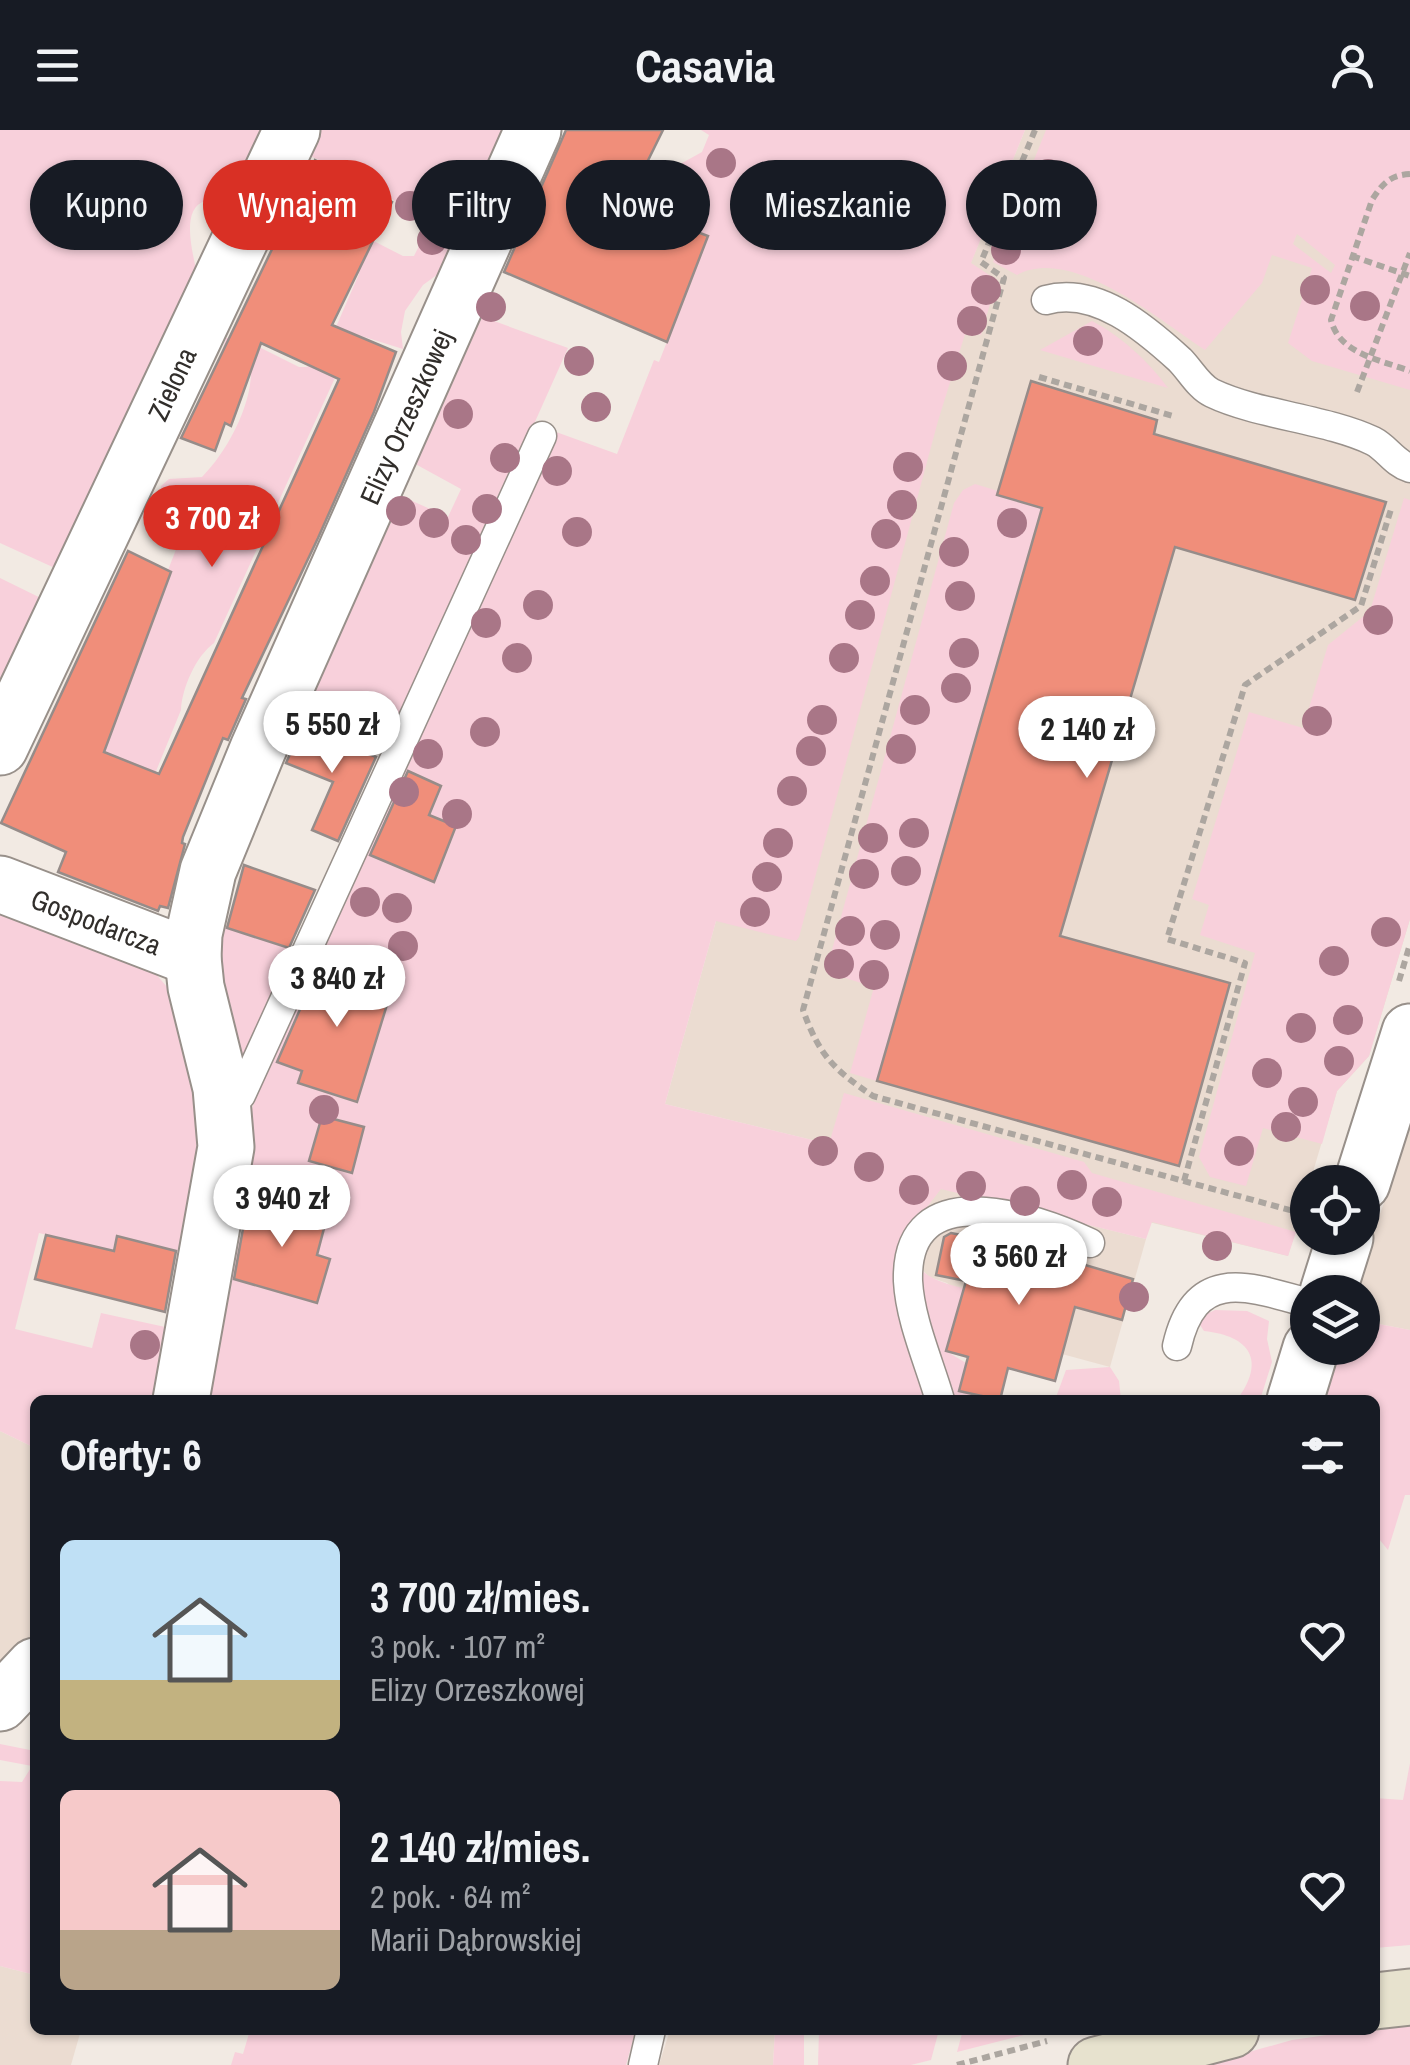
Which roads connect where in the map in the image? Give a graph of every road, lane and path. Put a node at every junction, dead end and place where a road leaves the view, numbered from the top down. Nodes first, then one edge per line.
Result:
1 (292, 130) edge
2 (532, 130) edge
3 (1036, 130) edge
4 (1410, 174) edge
5 (1410, 253) edge
6 (1352, 256) junction
7 (1401, 273) junction
8 (1410, 276) edge
9 (1046, 300) dead end
10 (1369, 356) junction
11 (1410, 371) edge
12 (1345, 433) junction
13 (542, 436) dead end
14 (1410, 468) edge
15 (1392, 504) dead end
16 (0, 747) edge
17 (0, 884) edge
18 (193, 958) junction
19 (1410, 1032) edge
20 (224, 1113) junction
21 (1368, 1165) edge
22 (1184, 1181) junction
23 (1290, 1210) edge
24 (1090, 1243) dead end
25 (1290, 1298) edge
26 (1177, 1346) dead end
27 (1306, 1365) edge
28 (182, 1395) edge
29 (939, 1395) edge
30 (1297, 1395) edge
31 (30, 1671) edge
32 (0, 1703) edge
33 (1410, 1997) edge
34 (1380, 2000) edge
35 (651, 2035) edge
36 (1200, 2035) edge
37 (1094, 2052) edge
38 (643, 2065) edge
39 (957, 2065) edge

1 - 16 street, Zielona
2 - 18 street, Elizy Orzeszkowej
3 - 22 path
4 - 6 path
5 - 7 path
6 - 7 path
6 - 10 path
7 - 8 path
7 - 10 path
9 - 12 lane
10 - 11 path
10 - 12 path
12 - 14 lane
13 - 20 lane
15 - 22 path
17 - 18 street, Gospodarcza
18 - 20 street, Elizy Orzeszkowej
19 - 21 street
20 - 28 street, Elizy Orzeszkowej
22 - 23 path
24 - 29 lane
25 - 26 lane
27 - 30 street
31 - 32 street
33 - 34 street
35 - 38 lane
36 - 37 street
37 - 39 path

